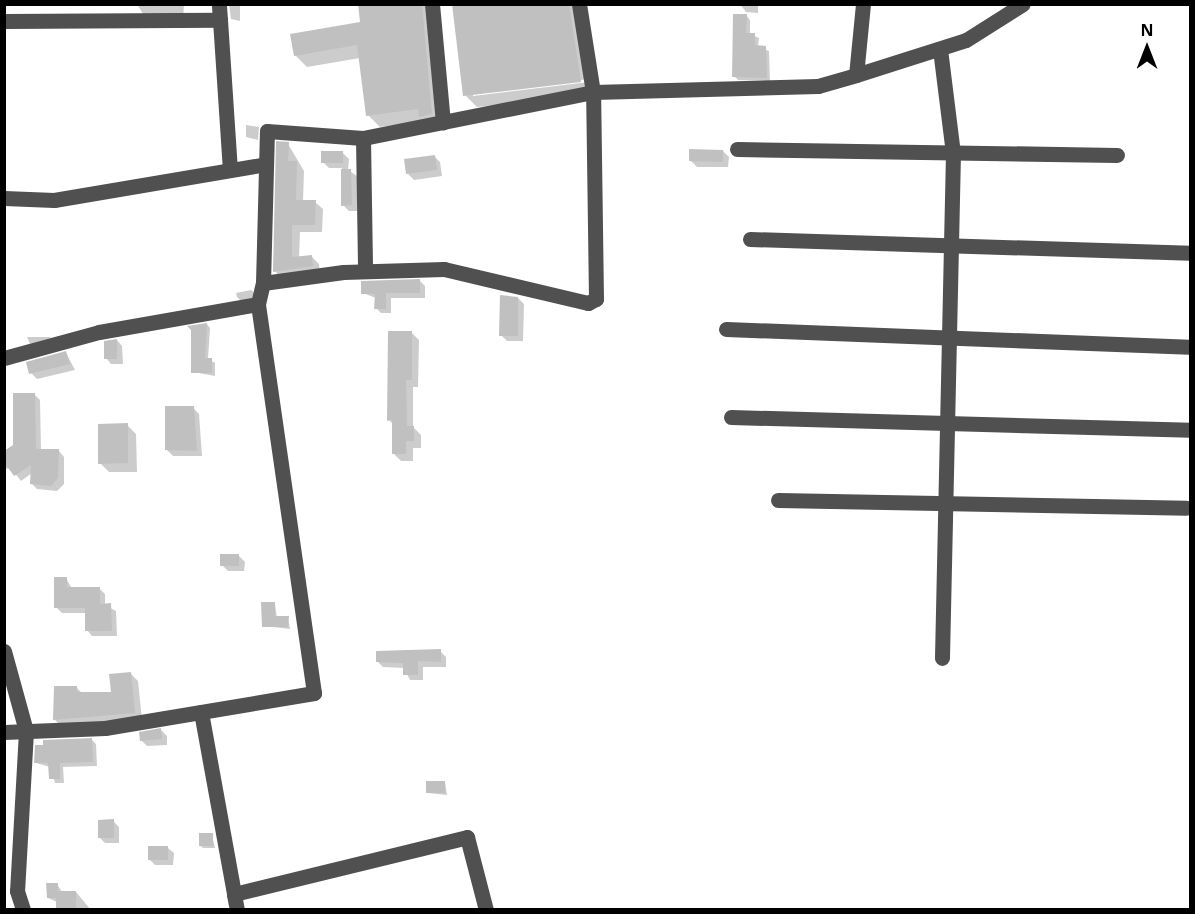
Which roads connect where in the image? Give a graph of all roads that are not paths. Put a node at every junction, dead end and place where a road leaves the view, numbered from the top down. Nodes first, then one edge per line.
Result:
1 (432, 4) edge
2 (579, 4) edge
3 (863, 4) edge
4 (1023, 4) edge
5 (219, 12) edge
6 (4, 21) edge
7 (940, 49) junction
8 (856, 75) junction
9 (593, 92) junction
10 (443, 122) junction
11 (363, 138) junction
12 (737, 149) dead end
13 (953, 153) junction
14 (1117, 155) dead end
15 (266, 164) junction
16 (230, 170) junction
17 (4, 198) edge
18 (750, 239) dead end
19 (952, 245) junction
20 (1191, 253) edge
21 (365, 271) junction
22 (263, 283) junction
23 (258, 304) junction
24 (726, 329) dead end
25 (950, 338) junction
26 (1189, 347) dead end
27 (4, 358) edge
28 (731, 417) dead end
29 (948, 424) junction
30 (1191, 430) edge
31 (778, 500) dead end
32 (946, 506) junction
33 (1186, 508) dead end
34 (4, 651) edge
35 (942, 658) dead end
36 (201, 712) junction
37 (26, 731) junction
38 (4, 732) edge
39 (234, 894) junction
40 (23, 909) edge
41 (237, 909) edge
42 (486, 909) edge

1 - 10 street
2 - 9 street
3 - 8 street
4 - 7 street
5 - 6 street
5 - 16 street
7 - 8 street
7 - 13 street
8 - 9 street
9 - 10 street
9 - 21 street
10 - 11 street
11 - 15 street
11 - 21 street
12 - 13 street
13 - 14 street
13 - 19 street
15 - 16 street
15 - 22 street
16 - 17 street
18 - 19 street
19 - 20 street
19 - 25 street
21 - 22 street
22 - 23 street
23 - 27 street
23 - 36 street
24 - 25 street
25 - 26 street
25 - 29 street
28 - 29 street
29 - 30 street
29 - 32 street
31 - 32 street
32 - 33 street
32 - 35 street
34 - 37 street
36 - 37 street
36 - 39 street
37 - 38 street
37 - 40 street
39 - 41 street
39 - 42 street

